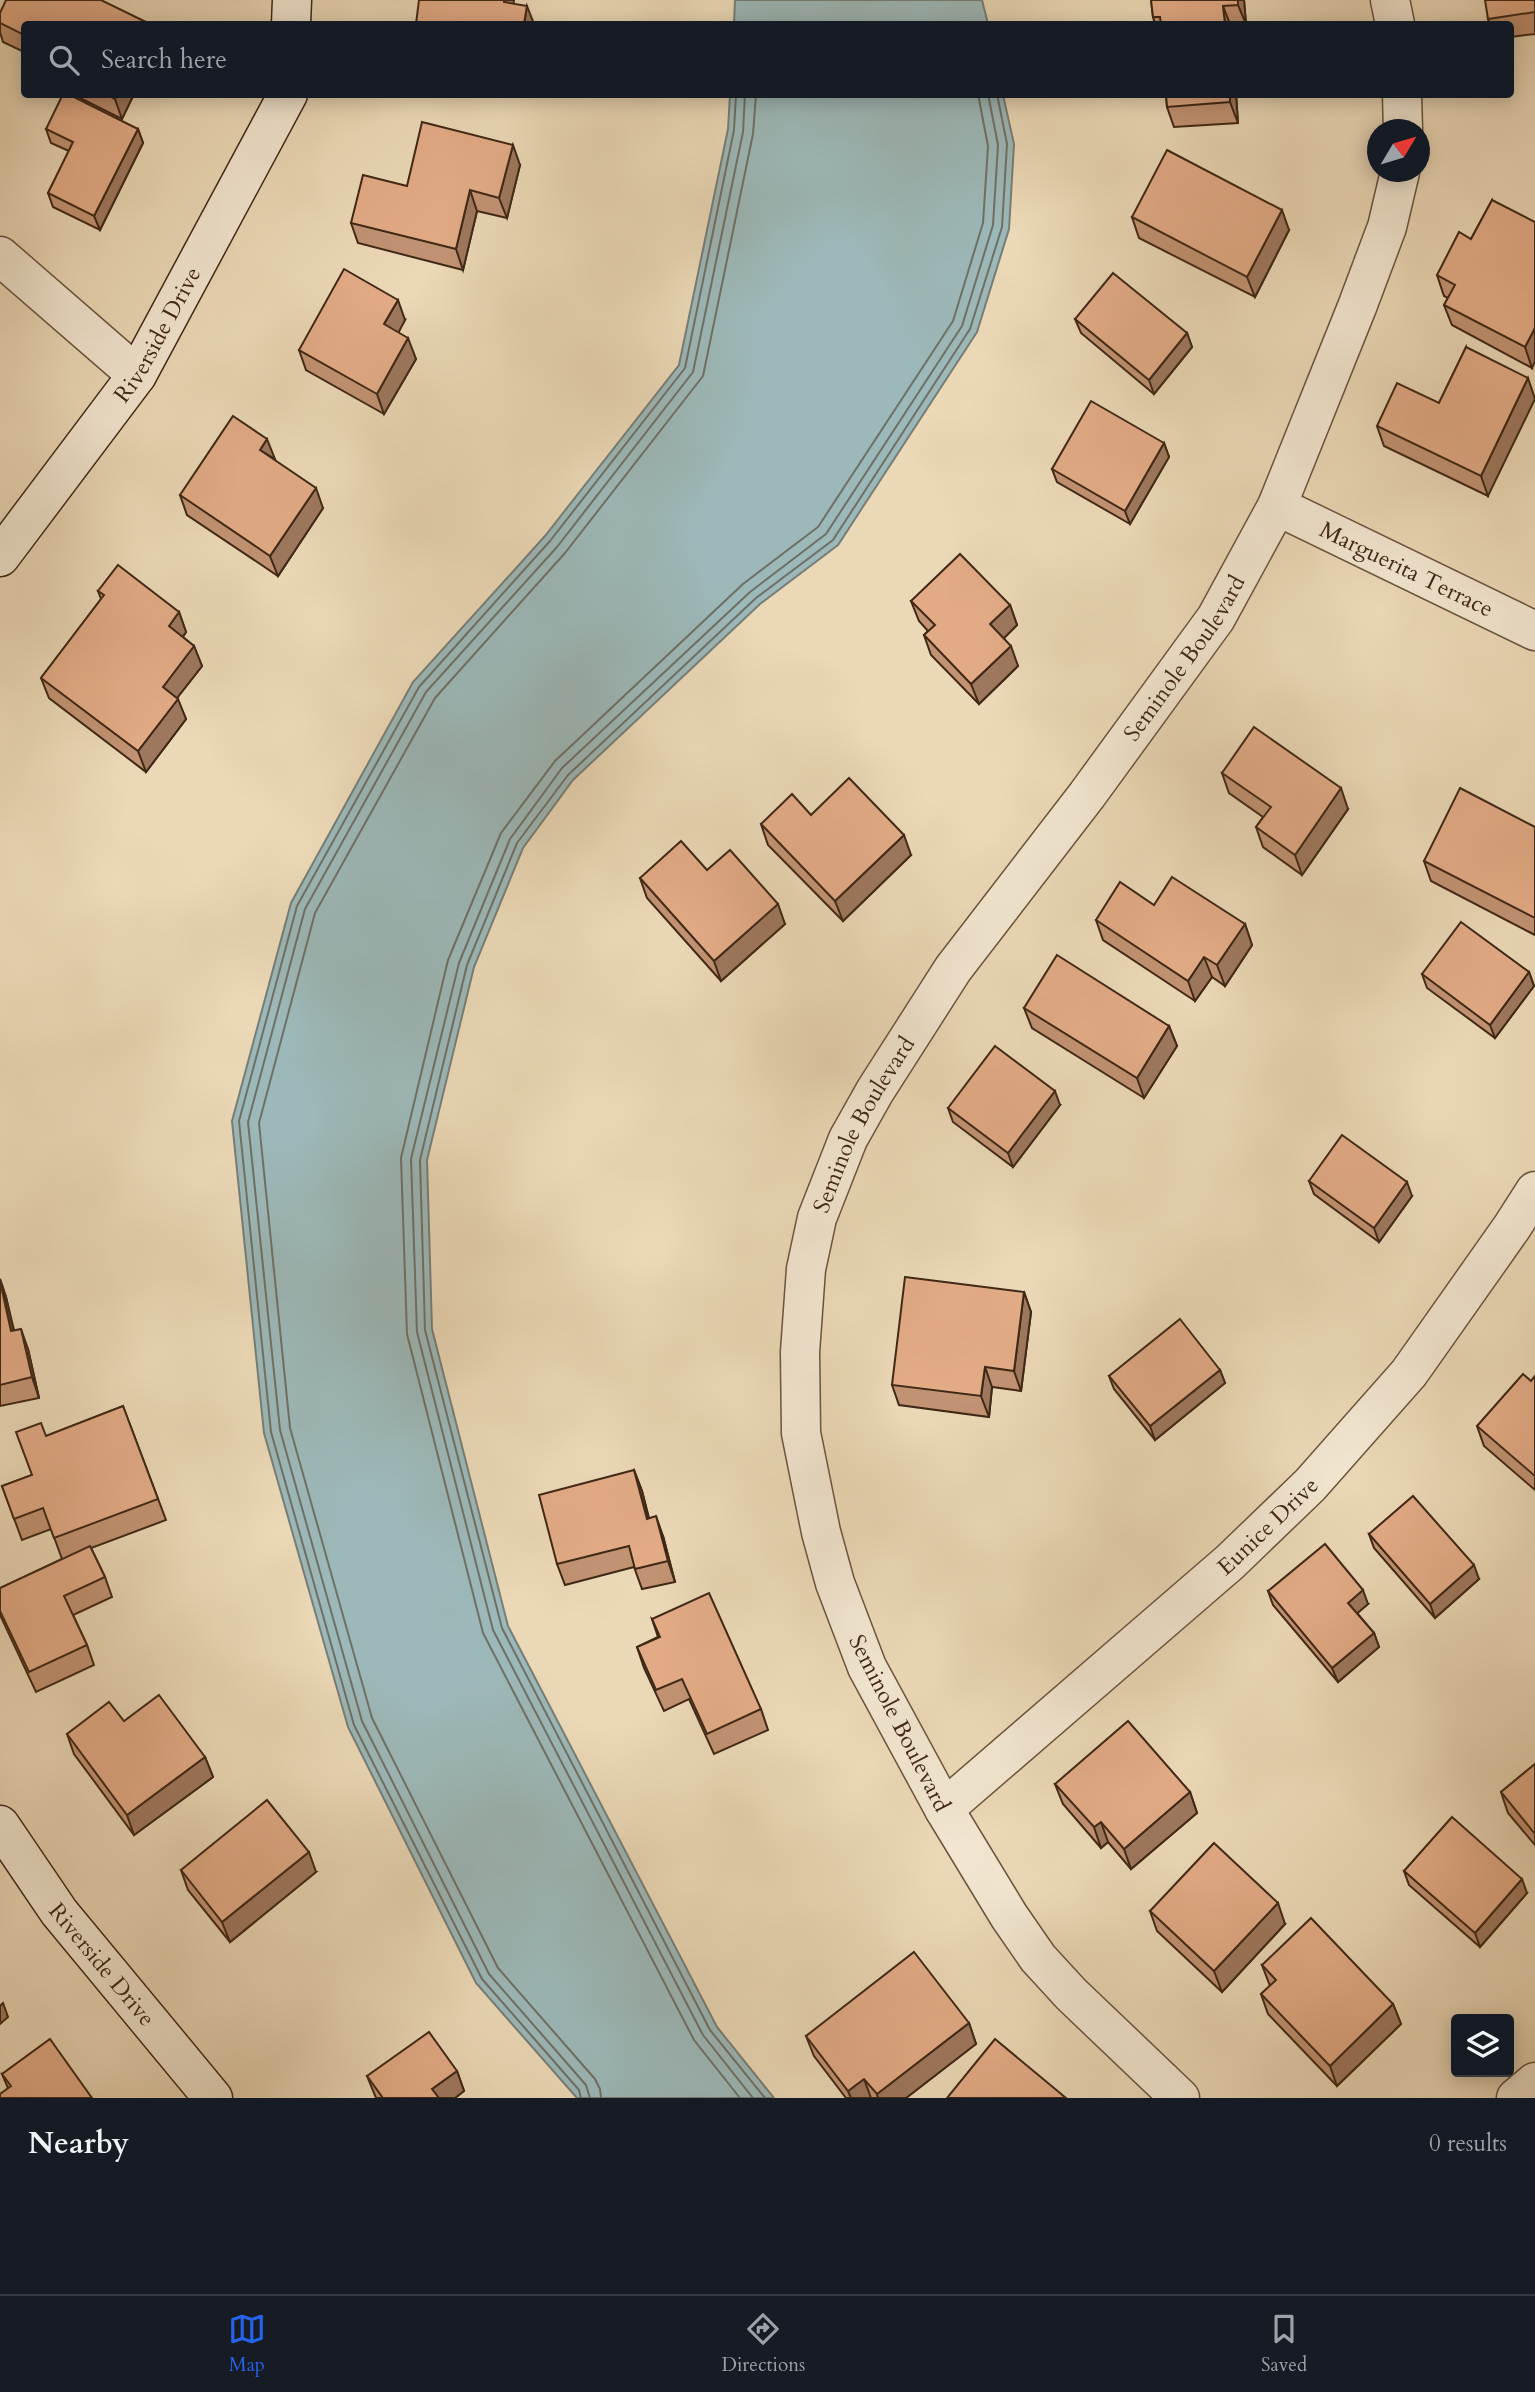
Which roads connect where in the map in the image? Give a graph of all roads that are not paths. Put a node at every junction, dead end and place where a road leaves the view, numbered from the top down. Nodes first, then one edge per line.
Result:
1 (292, 0) edge
2 (1390, 0) edge
3 (291, 21) edge
4 (1394, 21) edge
5 (286, 98) edge
6 (1402, 98) edge
7 (1403, 119) edge
8 (1398, 182) edge
9 (0, 256) edge
10 (137, 375) junction
11 (1277, 506) junction
12 (0, 557) edge
13 (1535, 631) edge
14 (1535, 1191) edge
15 (944, 1810) junction
16 (0, 1825) edge
17 (1535, 2082) edge
18 (213, 2098) edge
19 (1180, 2098) edge
20 (1516, 2098) edge

1 - 3 street
2 - 4 street
5 - 10 street, Riverside Drive
6 - 7 street
8 - 11 street, Seminole Boulevard
9 - 10 street
10 - 12 street, Riverside Drive
11 - 13 street, Marguerita Terrace
11 - 15 street, Seminole Boulevard
14 - 15 street, Eunice Drive
15 - 19 street, Seminole Boulevard
16 - 18 street, Riverside Drive
17 - 20 street

